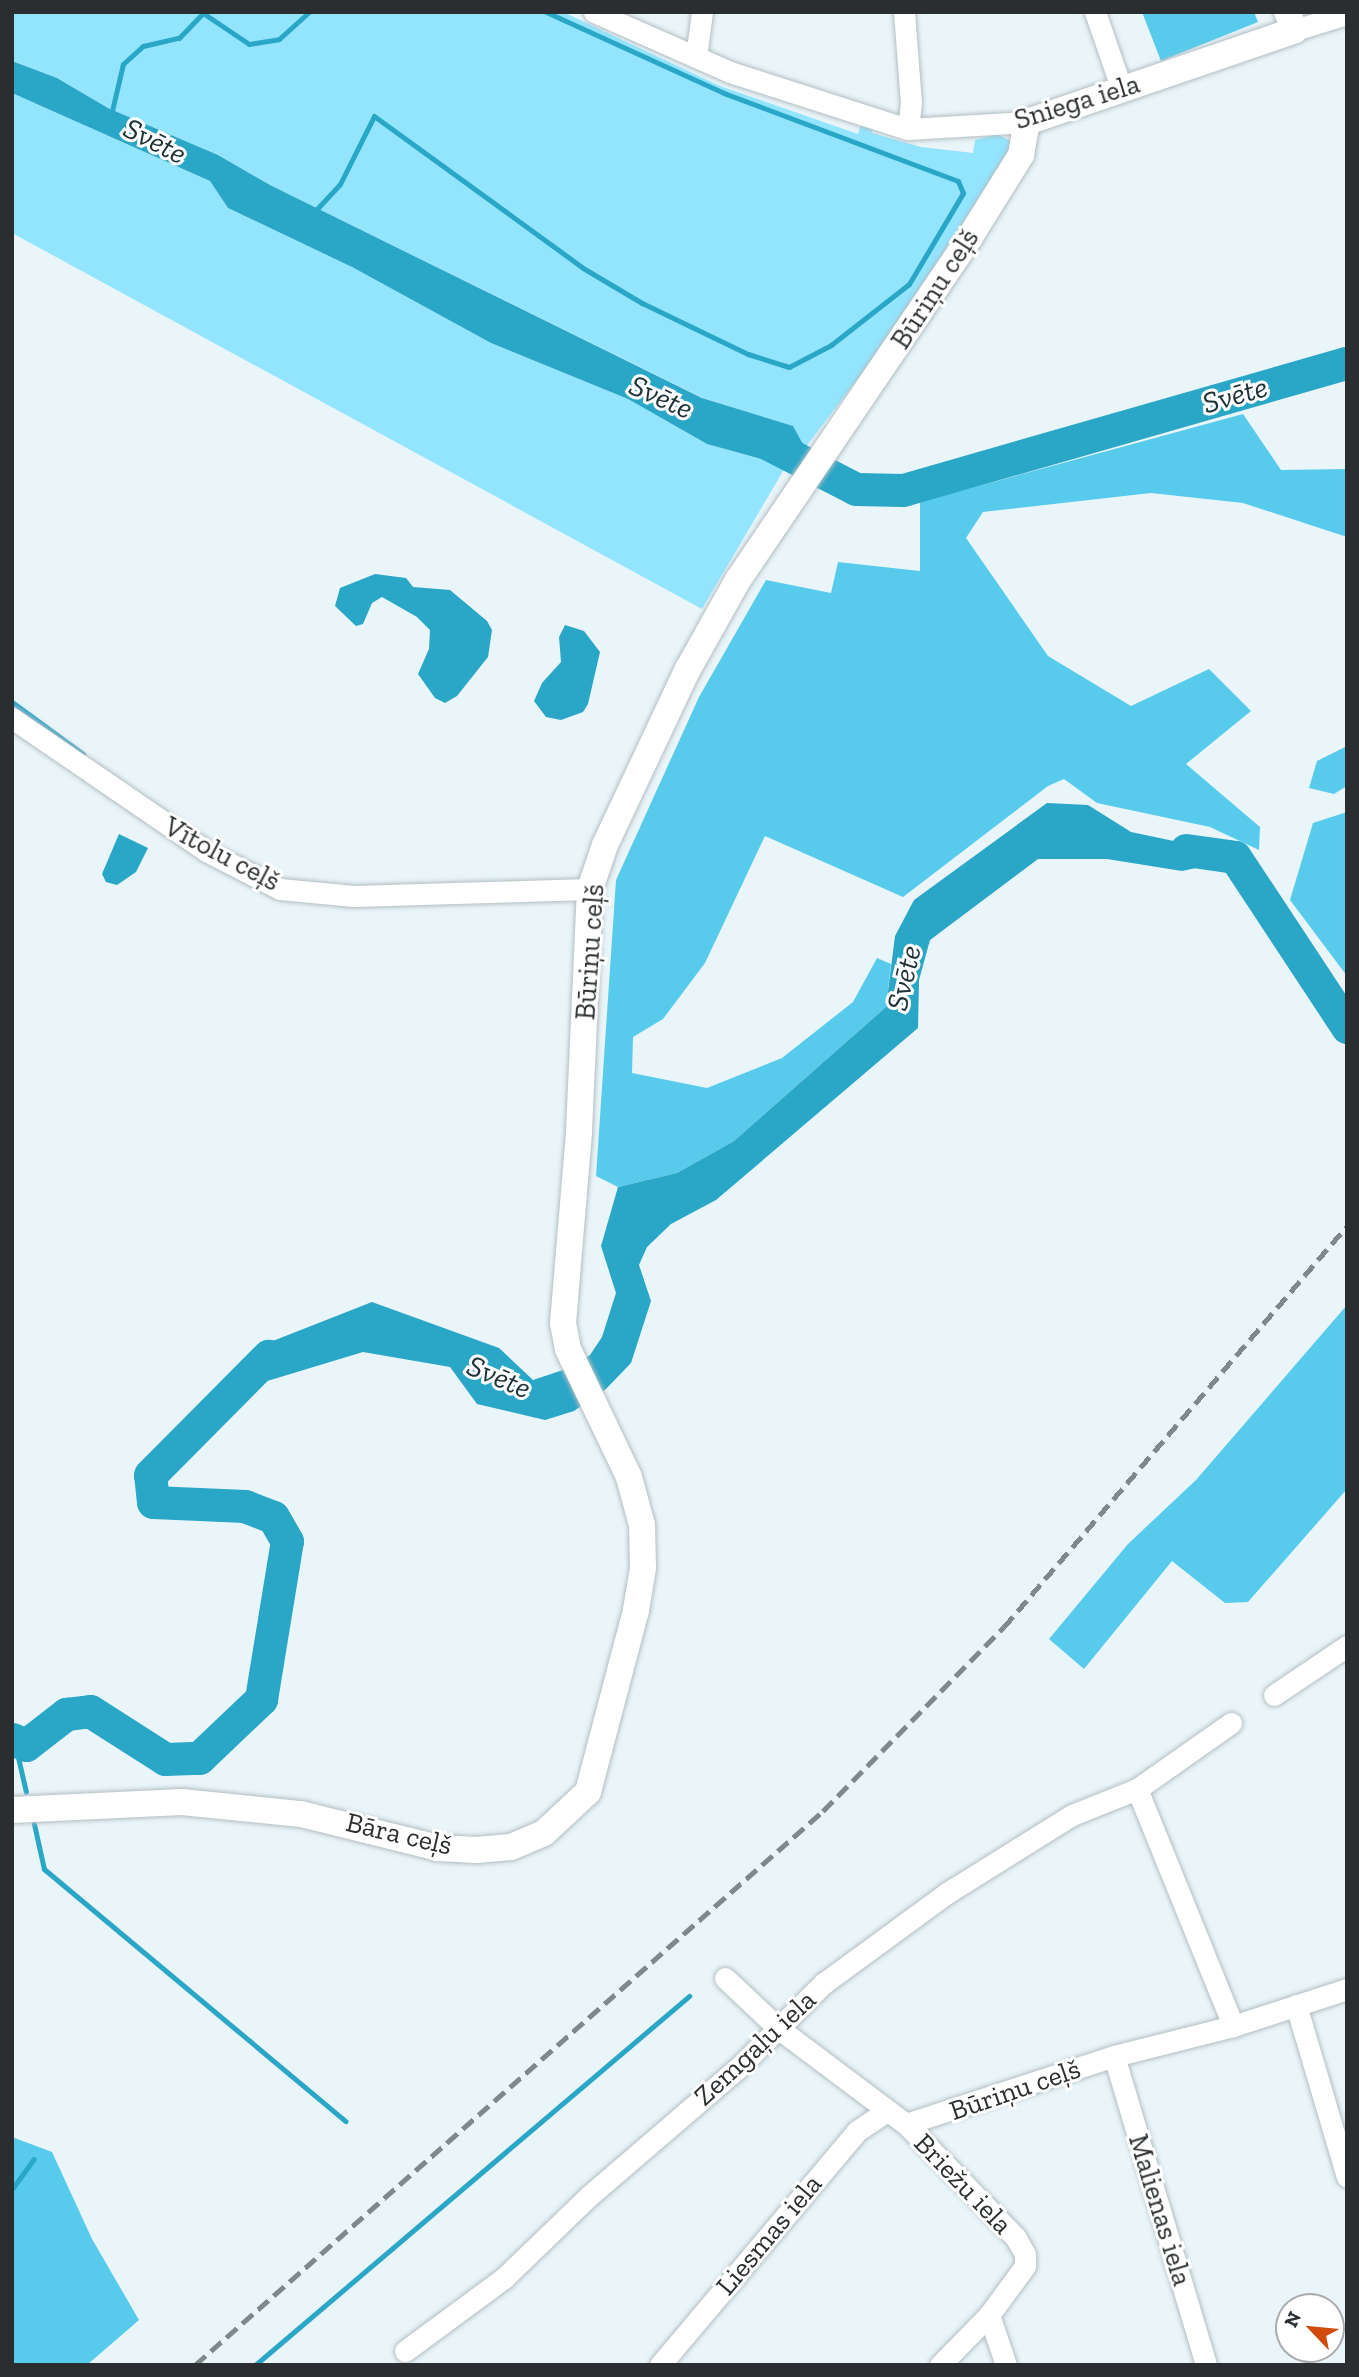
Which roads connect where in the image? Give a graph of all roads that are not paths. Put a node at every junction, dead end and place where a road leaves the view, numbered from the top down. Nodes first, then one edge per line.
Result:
1 (594, 12) edge
2 (702, 12) edge
3 (904, 12) edge
4 (1095, 12) edge
5 (1347, 13) edge
6 (1291, 21) edge
7 (696, 57) junction
8 (1122, 90) junction
9 (1027, 122) junction
10 (908, 129) junction
11 (12, 718) edge
12 (590, 889) junction
13 (602, 1418) joint
14 (1347, 1646) edge
15 (1273, 1695) dead end
16 (1231, 1723) dead end
17 (1137, 1790) junction
18 (12, 1810) edge
19 (725, 1978) dead end
20 (1347, 1989) edge
21 (1296, 2006) junction
22 (1233, 2026) junction
23 (778, 2028) junction
24 (1114, 2056) junction
25 (884, 2112) junction
26 (906, 2124) junction
27 (1347, 2177) edge
28 (989, 2315) junction
29 (405, 2351) dead end
30 (660, 2365) edge
31 (940, 2365) edge
32 (1006, 2365) edge
33 (1206, 2365) edge

1 - 7 street, Sniega iela
2 - 7 street
3 - 10 street
4 - 8 street
5 - 6 street
6 - 8 street, Sniega iela
7 - 10 street, Sniega iela
8 - 9 street, Sniega iela
9 - 10 street, Sniega iela
9 - 12 street, Būriņu ceļš
11 - 12 street, Vītolu ceļš
12 - 13 street, Būriņu ceļš
13 - 18 street, Bāra ceļš
14 - 15 street
16 - 17 street, Zemgaļu iela
17 - 22 street
17 - 23 street, Zemgaļu iela
19 - 23 street
20 - 21 street, Būriņu ceļš
21 - 22 street, Būriņu ceļš
21 - 27 street
22 - 24 street, Būriņu ceļš
23 - 25 street
23 - 29 street, Zemgaļu iela
24 - 26 street, Būriņu ceļš
24 - 33 street, Malienas iela
25 - 26 street
25 - 30 street, Liesmas iela
26 - 28 street, Briežu iela
28 - 31 street, Briežu iela
28 - 32 street

